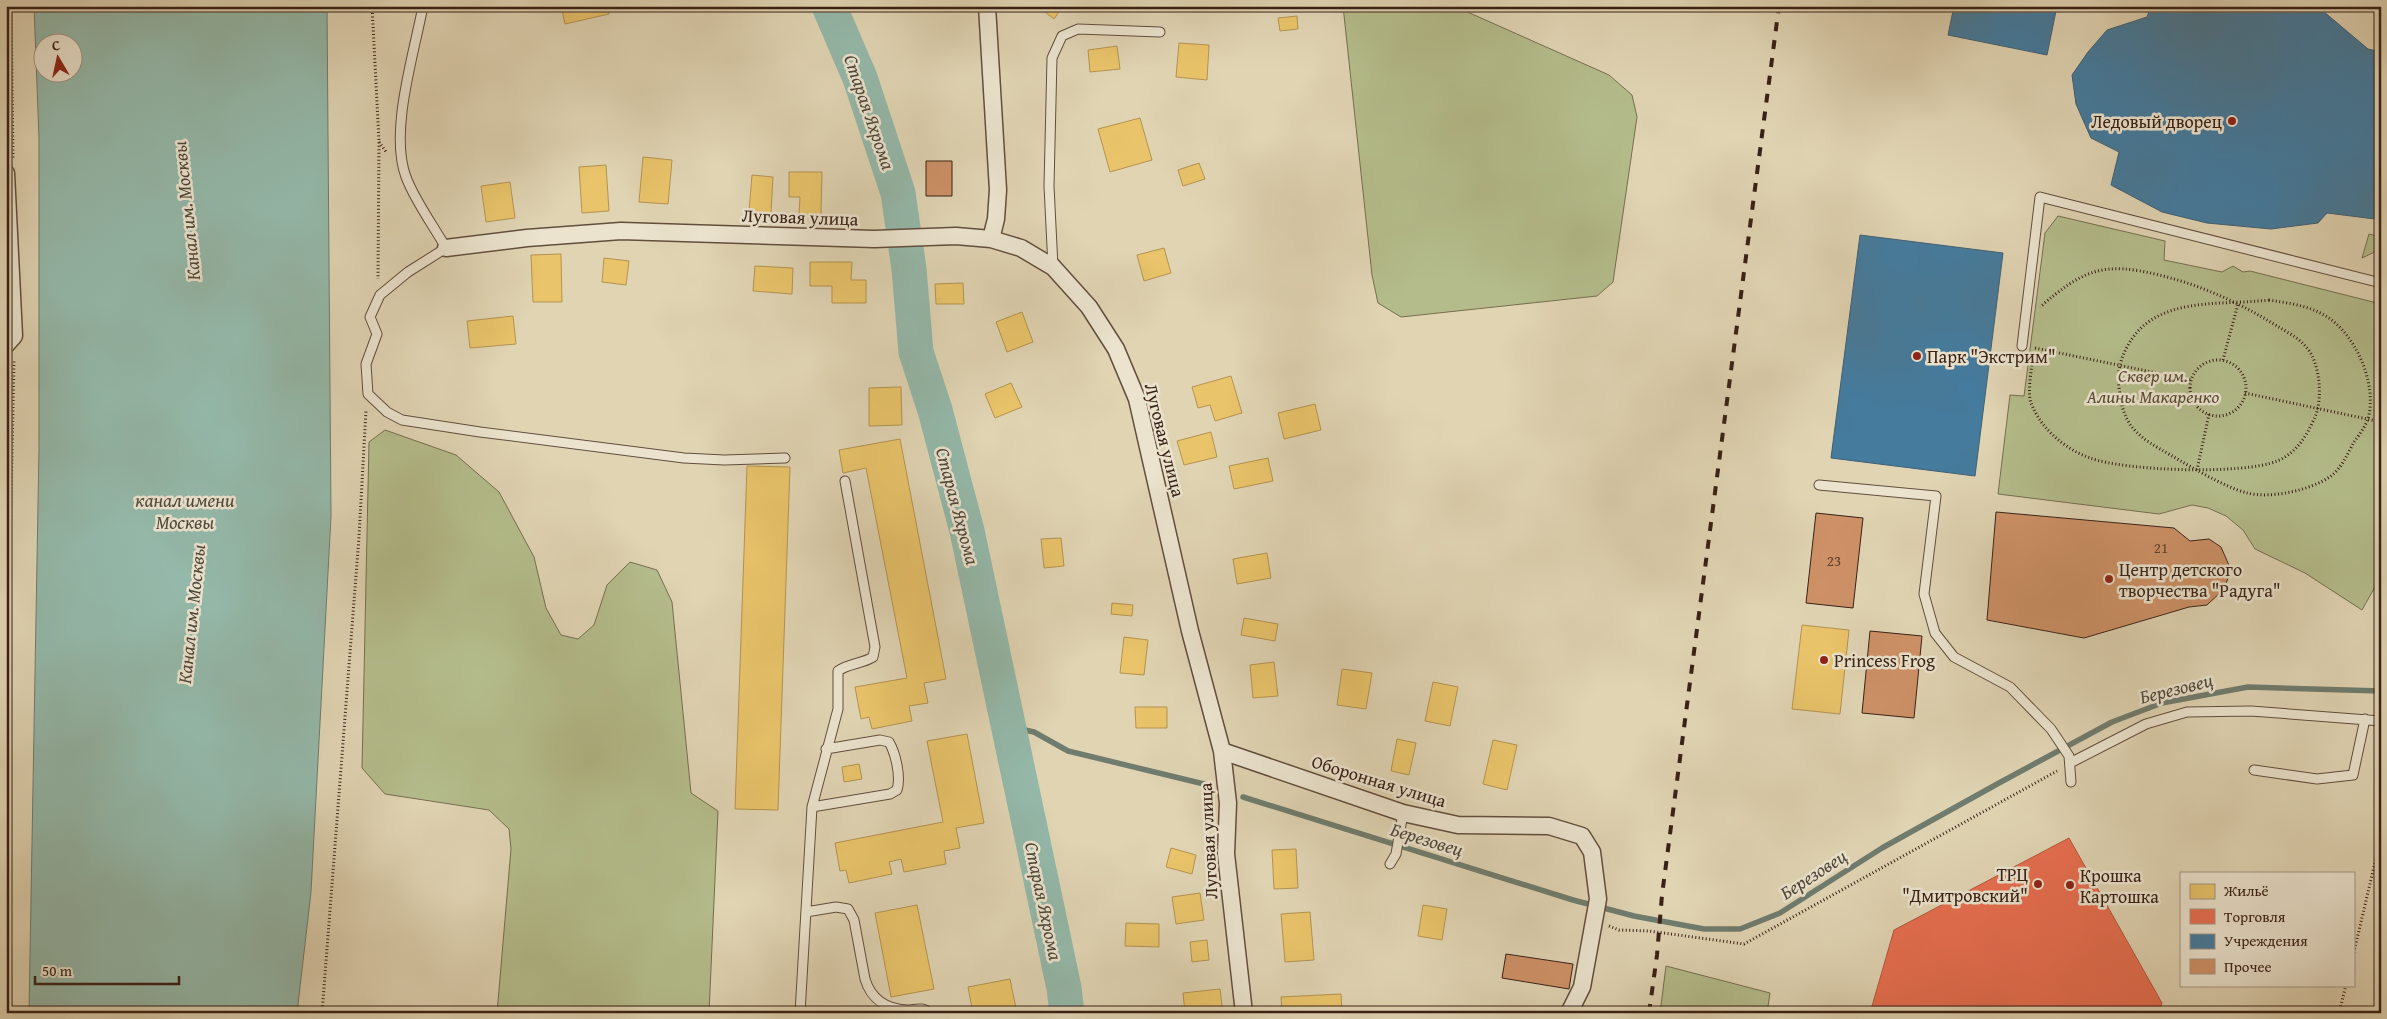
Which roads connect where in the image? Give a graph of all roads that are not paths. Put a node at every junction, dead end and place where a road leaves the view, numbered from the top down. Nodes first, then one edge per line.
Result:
1 (423, 6) edge
2 (987, 6) edge
3 (1160, 32) dead end
4 (6, 173) edge
5 (991, 239) junction
6 (446, 248) junction
7 (1053, 267) junction
8 (2381, 282) edge
9 (10, 341) edge
10 (2022, 346) road end
11 (785, 458) dead end
12 (845, 481) dead end
13 (1818, 485) dead end
14 (2365, 719) junction
15 (2381, 721) edge
16 (826, 749) junction
17 (1222, 751) junction
18 (2070, 760) junction
19 (2254, 770) dead end
20 (2071, 782) dead end
21 (812, 807) junction
22 (1403, 813) junction
23 (1390, 864) dead end
24 (806, 912) junction
25 (800, 1013) edge
26 (929, 1013) edge
27 (1244, 1013) edge
28 (1569, 1013) edge

1 - 6 lane
2 - 5 street
3 - 7 lane
4 - 9 street
5 - 6 street, Луговая улица
5 - 7 street, Луговая улица
6 - 11 lane
7 - 17 street, Луговая улица
8 - 10 lane
12 - 16 lane
13 - 18 lane
14 - 15 lane
14 - 18 lane
14 - 19 lane
16 - 21 lane
16 - 21 lane
17 - 22 street, Оборонная улица
17 - 27 street, Луговая улица
18 - 20 lane
21 - 24 lane
22 - 23 lane
22 - 28 street, Оборонная улица
24 - 25 lane
24 - 26 lane

